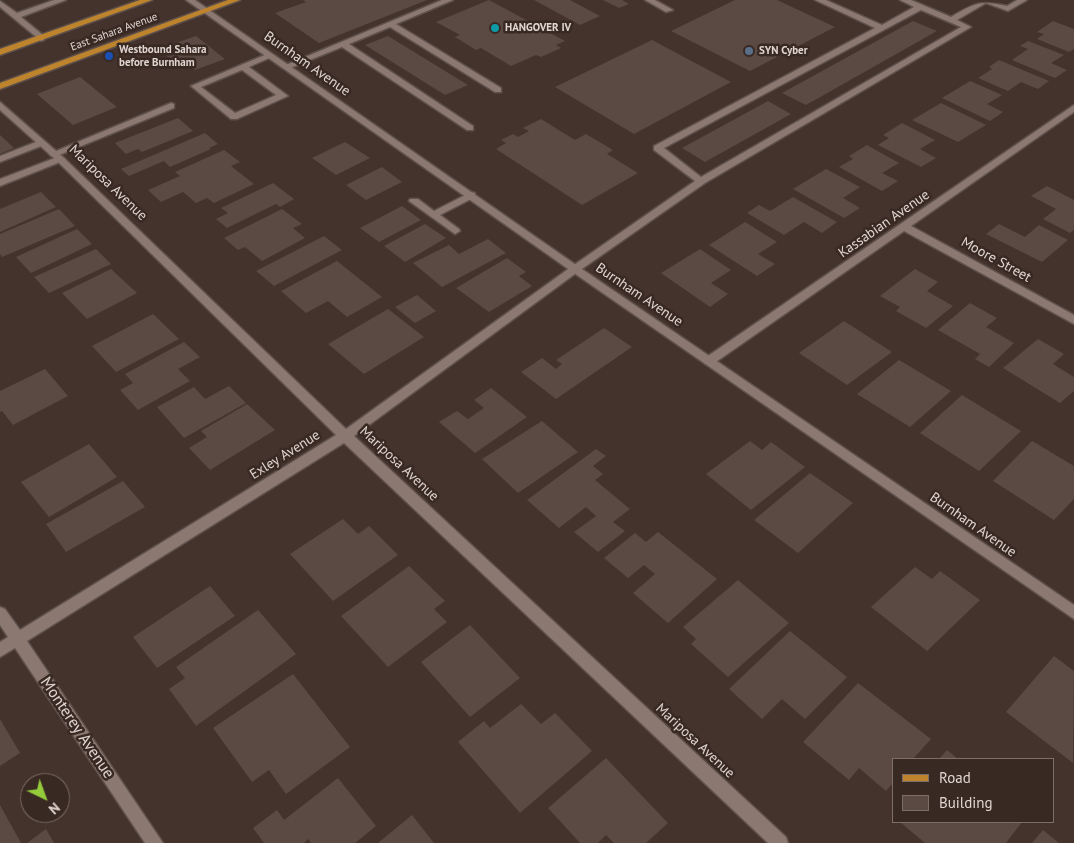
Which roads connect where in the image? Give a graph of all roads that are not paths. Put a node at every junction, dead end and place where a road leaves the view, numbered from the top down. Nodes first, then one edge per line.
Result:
1 (148, 0) edge
2 (190, 0) edge
3 (236, 0) edge
4 (449, 0) edge
5 (649, 0) edge
6 (819, 0) edge
7 (904, 0) edge
8 (986, 0) edge
9 (1024, 0) edge
10 (57, 1) edge
11 (0, 3) edge
12 (920, 7) junction
13 (669, 10) dead end
14 (206, 11) junction
15 (16, 16) junction
16 (951, 20) junction
17 (390, 24) junction
18 (882, 28) junction
19 (41, 38) junction
20 (342, 43) junction
21 (0, 52) edge
22 (270, 56) junction
23 (243, 67) junction
24 (285, 67) junction
25 (0, 86) edge
26 (498, 90) dead end
27 (0, 105) edge
28 (171, 106) dead end
29 (1074, 108) edge
30 (470, 128) dead end
31 (41, 143) junction
32 (57, 157) junction
33 (0, 159) edge
34 (701, 181) junction
35 (0, 184) edge
36 (471, 195) junction
37 (414, 201) dead end
38 (433, 215) junction
39 (904, 226) junction
40 (455, 231) dead end
41 (575, 269) junction
42 (1074, 320) edge
43 (709, 361) junction
44 (345, 436) junction
45 (0, 613) edge
46 (1074, 613) edge
47 (17, 639) junction
48 (0, 650) edge
49 (154, 843) edge
50 (780, 843) edge

1 - 19 main road, East Sahara Avenue
2 - 14 street, Burnham Avenue
3 - 14 main road, East Sahara Avenue
4 - 17 street
5 - 13 street
6 - 18 street
7 - 12 street
8 - 9 street
8 - 16 street
10 - 15 street
11 - 15 street
12 - 16 street
12 - 18 street
14 - 22 street, Burnham Avenue
14 - 25 main road, East Sahara Avenue
15 - 19 street
16 - 34 street, Exley Avenue
17 - 20 street
17 - 26 street
18 - 34 street
19 - 21 main road, East Sahara Avenue
20 - 24 street
20 - 30 street
22 - 23 street
22 - 24 street, Burnham Avenue
23 - 23 street
24 - 36 street, Burnham Avenue
27 - 31 street, Mariposa Avenue
28 - 32 street
29 - 39 street, Kassabian Avenue
31 - 32 street, Mariposa Avenue
31 - 33 street
32 - 35 street
32 - 44 street, Mariposa Avenue
34 - 41 street, Exley Avenue
36 - 38 street
36 - 41 street, Burnham Avenue
37 - 38 street
38 - 40 street
39 - 42 street, Moore Street
39 - 43 street, Kassabian Avenue
41 - 43 street, Burnham Avenue
41 - 44 street, Exley Avenue
43 - 46 street, Burnham Avenue
44 - 47 street, Exley Avenue
44 - 50 street, Mariposa Avenue
45 - 47 street, Monterey Avenue
47 - 48 street, Exley Avenue
47 - 49 street, Monterey Avenue

